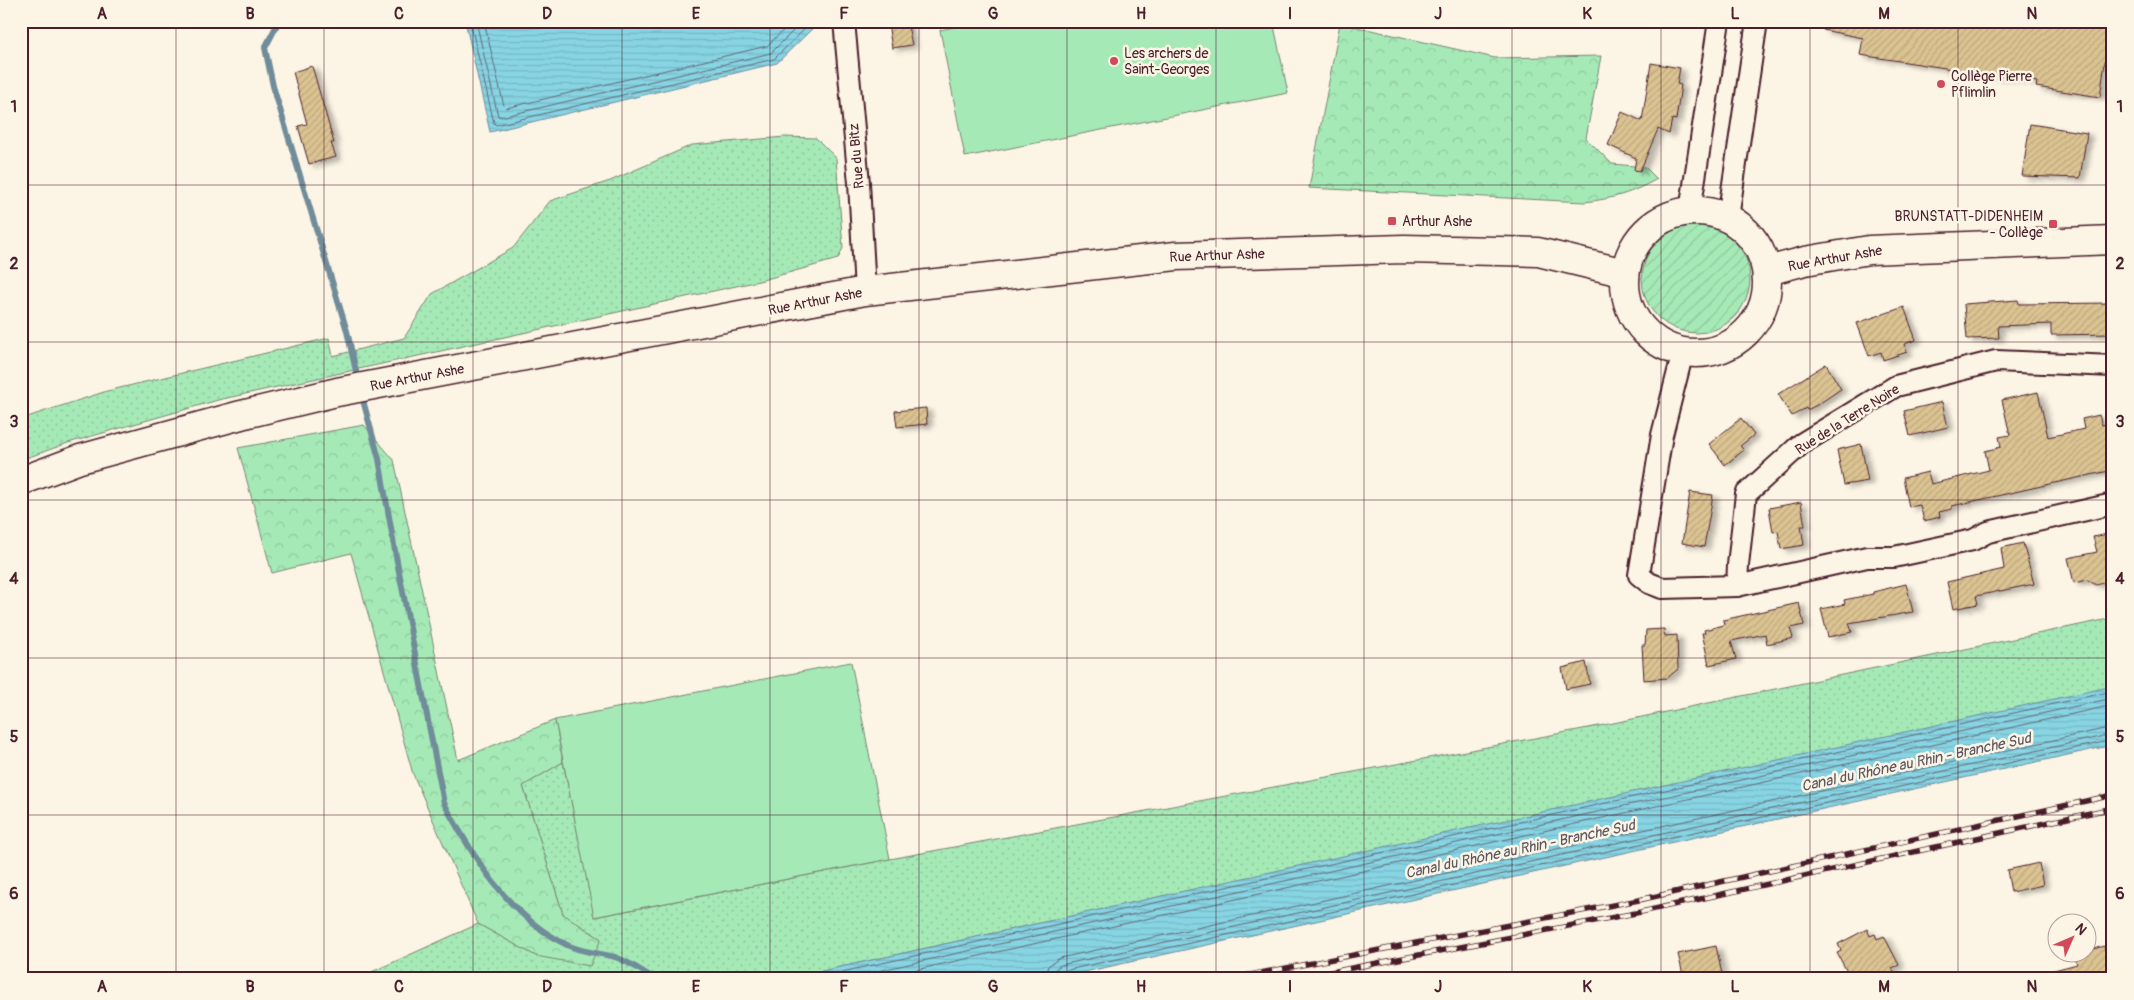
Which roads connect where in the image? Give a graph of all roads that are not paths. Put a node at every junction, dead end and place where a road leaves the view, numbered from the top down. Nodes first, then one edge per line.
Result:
1 (844, 21) edge
2 (1720, 21) edge
3 (1757, 21) edge
4 (1690, 211) junction
5 (1728, 218) junction
6 (2113, 240) edge
7 (1767, 271) junction
8 (1625, 273) junction
9 (865, 291) junction
10 (1683, 352) junction
11 (2113, 366) edge
12 (21, 482) edge
13 (2113, 504) edge
14 (1737, 586) junction

1 - 9 street, Rue du Bitz
2 - 4 street
3 - 5 street
4 - 5 main road
4 - 8 main road
5 - 7 main road
6 - 7 main road, Rue Arthur Ashe
7 - 10 main road
8 - 9 main road, Rue Arthur Ashe
8 - 10 main road
9 - 12 main road, Rue Arthur Ashe
10 - 14 street
11 - 14 street, Rue de la Terre Noire
13 - 14 street

